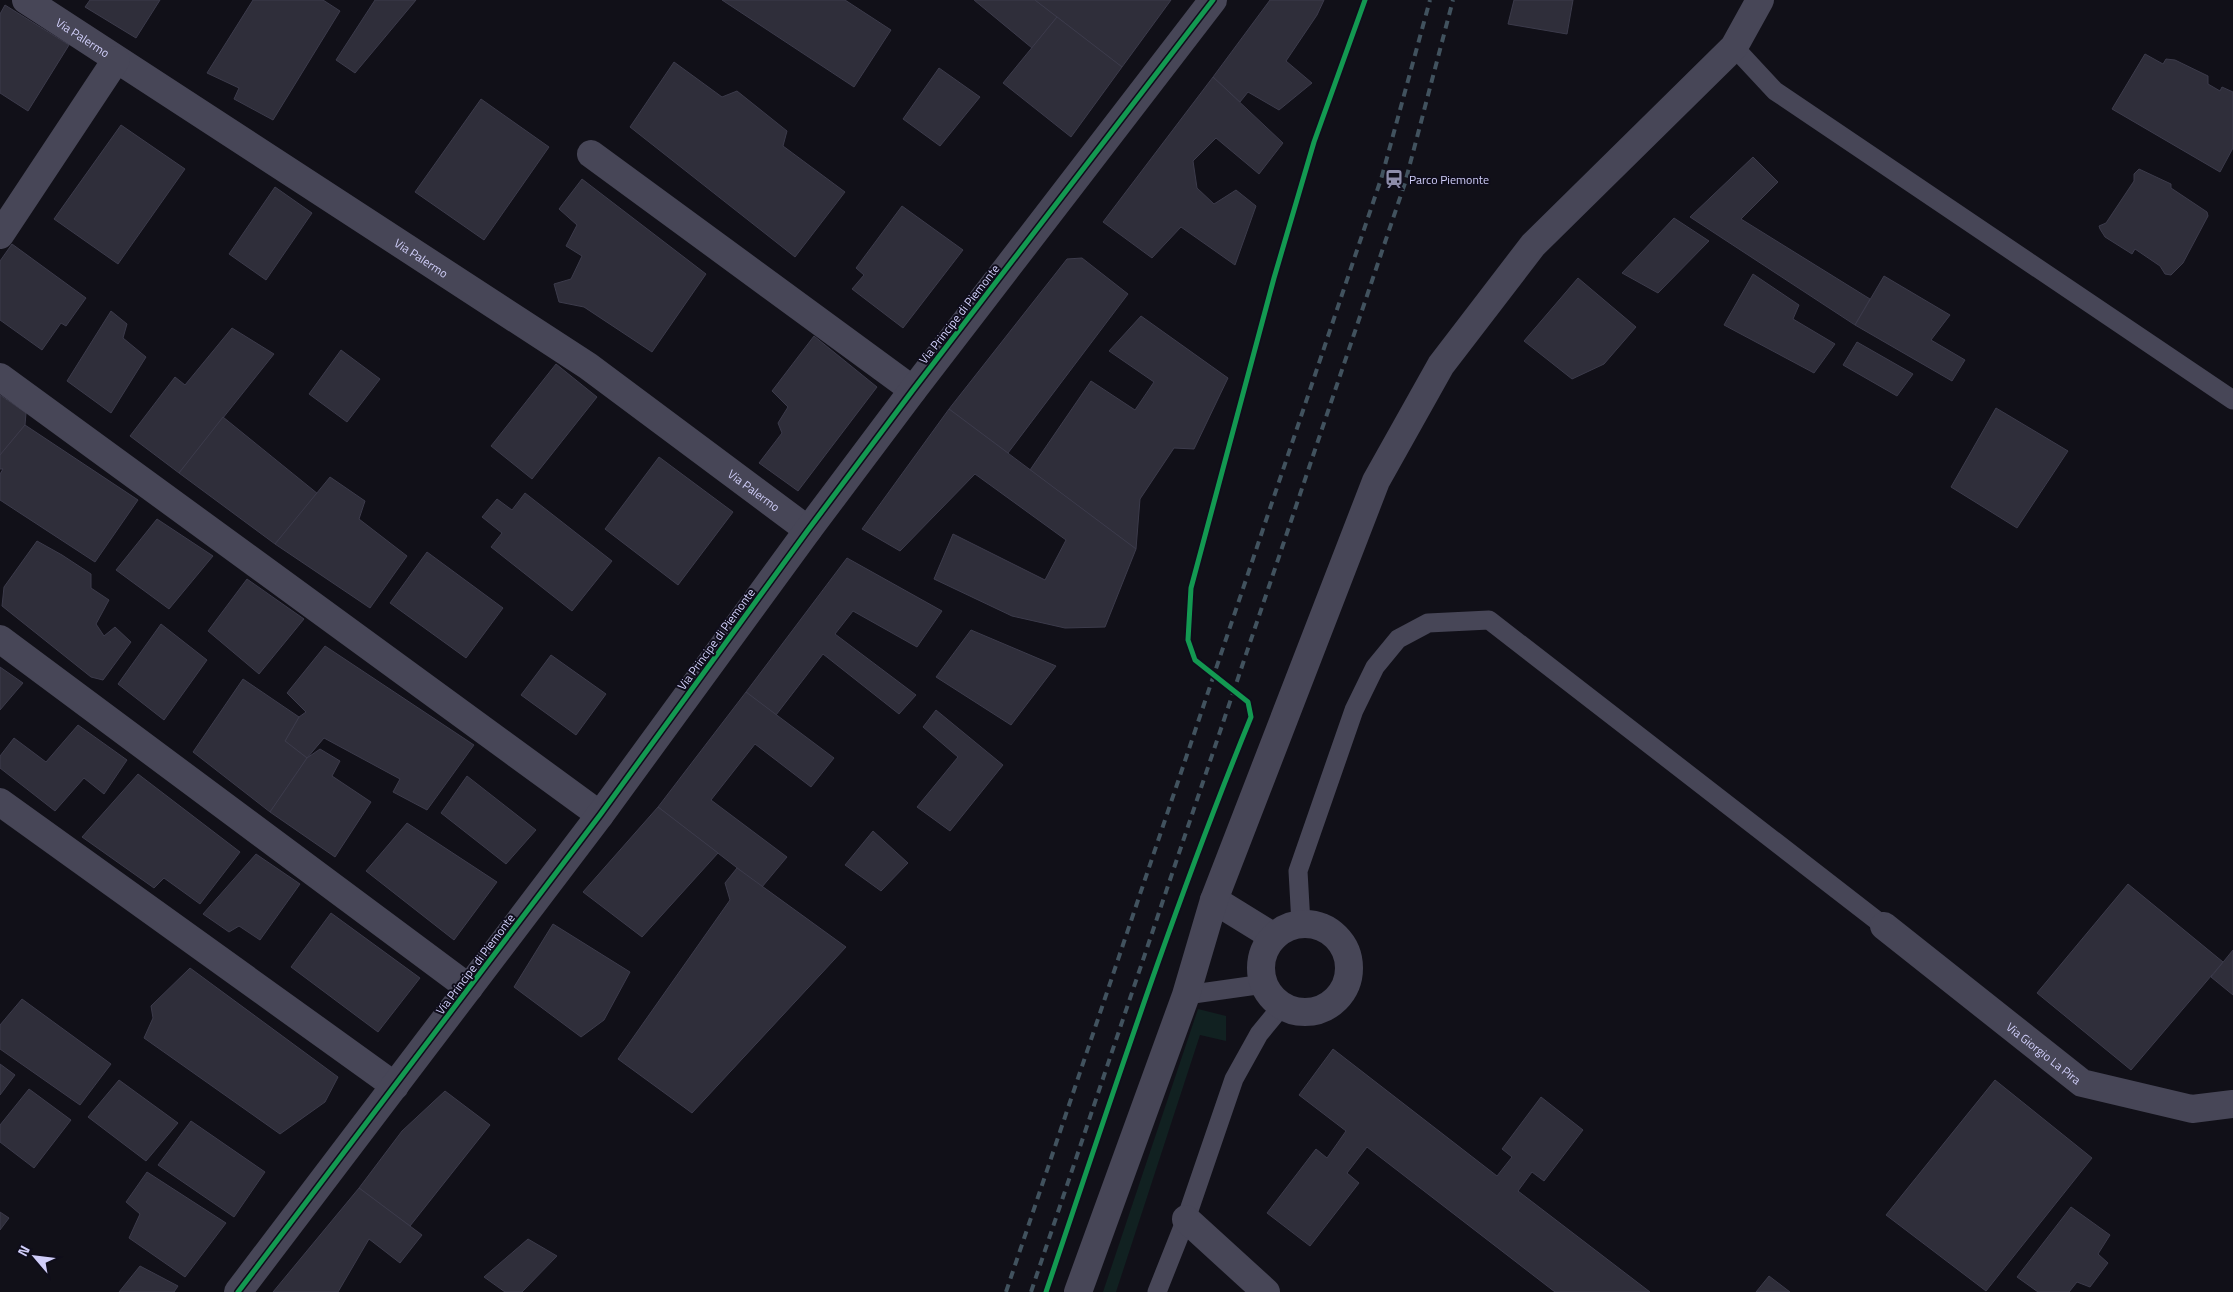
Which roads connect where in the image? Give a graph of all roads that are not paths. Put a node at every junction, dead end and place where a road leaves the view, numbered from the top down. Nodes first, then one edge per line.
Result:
1 (26, 0) edge
2 (1213, 0) edge
3 (1760, 0) edge
4 (1734, 47) junction
5 (116, 60) junction
6 (591, 154) dead end
7 (0, 235) edge
8 (0, 377) edge
9 (913, 390) junction
10 (2233, 400) edge
11 (808, 530) junction
12 (0, 639) edge
13 (0, 802) edge
14 (600, 815) junction
15 (1214, 900) junction
16 (1301, 924) junction
17 (1884, 926) joint
18 (1274, 937) junction
19 (1264, 984) junction
20 (469, 988) junction
21 (1186, 995) junction
22 (1282, 1006) junction
23 (395, 1086) junction
24 (2233, 1104) edge
25 (1186, 1219) junction
26 (238, 1292) edge
27 (1078, 1292) edge
28 (1157, 1292) edge
29 (1266, 1292) edge

1 - 5 street, Via Palermo
2 - 9 street, Via Principe di Piemonte
3 - 4 street
4 - 10 lane
4 - 15 street
5 - 7 street
5 - 11 street, Via Palermo
6 - 9 street
8 - 14 street
9 - 11 street, Via Principe di Piemonte
11 - 14 street, Via Principe di Piemonte
12 - 20 street
13 - 23 street
14 - 20 street, Via Principe di Piemonte
15 - 18 street
15 - 21 street
16 - 17 lane
16 - 18 street
16 - 22 street
17 - 24 street, Via Giorgio La Pira
18 - 19 street
19 - 21 lane
19 - 22 street
20 - 23 street, Via Principe di Piemonte
21 - 27 street
22 - 25 lane
23 - 26 street, Via Principe di Piemonte
25 - 28 lane
25 - 29 street

